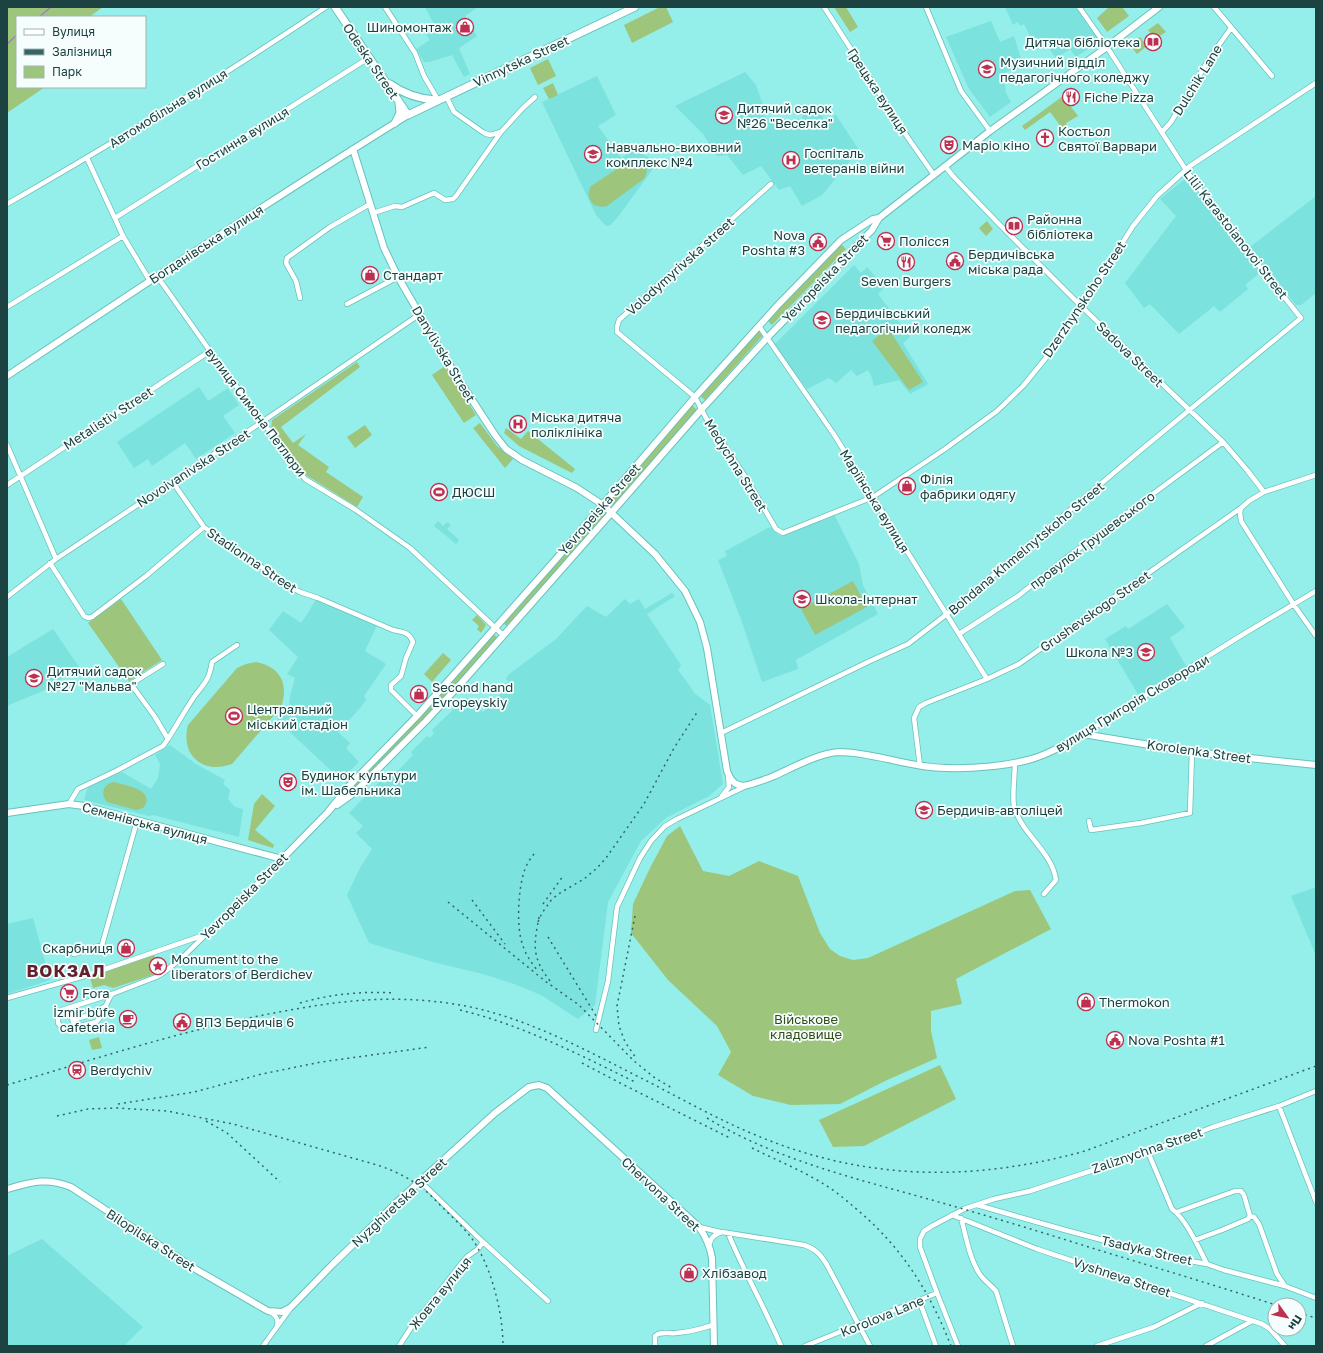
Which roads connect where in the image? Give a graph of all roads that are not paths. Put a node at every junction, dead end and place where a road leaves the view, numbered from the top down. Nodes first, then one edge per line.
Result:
1 (326, 7) edge
2 (335, 7) edge
3 (385, 7) edge
4 (635, 7) edge
5 (824, 7) edge
6 (926, 7) edge
7 (1079, 7) edge
8 (1158, 7) edge
9 (1214, 7) edge
10 (1231, 28) junction
11 (1107, 47) junction
12 (370, 57) junction
13 (1272, 76) dead end
14 (386, 82) junction
15 (1316, 83) edge
16 (407, 94) junction
17 (446, 96) junction
18 (535, 97) dead end
19 (438, 100) junction
20 (399, 102) junction
21 (415, 111) junction
22 (408, 115) junction
23 (395, 123) junction
24 (990, 131) junction
25 (502, 132) junction
26 (1162, 132) junction
27 (353, 149) junction
28 (87, 158) junction
29 (945, 166) junction
30 (1186, 170) junction
31 (934, 175) junction
32 (771, 184) dead end
33 (7, 204) edge
34 (370, 204) junction
35 (373, 214) junction
36 (115, 218) junction
37 (879, 218) junction
38 (123, 236) junction
39 (157, 276) junction
40 (398, 277) junction
41 (150, 281) junction
42 (300, 298) dead end
43 (347, 304) dead end
44 (7, 307) edge
45 (1082, 307) junction
46 (420, 314) junction
47 (1301, 318) joint
48 (759, 326) junction
49 (767, 338) junction
50 (210, 351) junction
51 (7, 376) edge
52 (695, 397) junction
53 (701, 410) junction
54 (1189, 410) junction
55 (262, 422) junction
56 (1223, 442) junction
57 (7, 445) edge
58 (1316, 475) edge
59 (20, 476) junction
60 (172, 481) junction
61 (7, 485) edge
62 (1264, 492) junction
63 (873, 497) junction
64 (603, 505) junction
65 (1242, 508) junction
66 (612, 512) junction
67 (204, 527) junction
68 (780, 532) joint
69 (56, 559) junction
70 (50, 563) junction
71 (1316, 591) edge
72 (7, 597) edge
73 (1294, 606) junction
74 (947, 614) junction
75 (496, 628) junction
76 (960, 634) junction
77 (503, 635) junction
78 (1316, 636) edge
79 (236, 645) dead end
80 (163, 664) dead end
81 (987, 679) junction
82 (416, 716) junction
83 (721, 733) junction
84 (1083, 734) junction
85 (168, 739) junction
86 (1192, 752) junction
87 (1015, 762) junction
88 (1316, 765) edge
89 (920, 766) junction
90 (727, 770) junction
91 (748, 786) junction
92 (720, 798) junction
93 (69, 804) junction
94 (7, 811) edge
95 (328, 812) junction
96 (137, 821) junction
97 (1089, 821) dead end
98 (282, 859) junction
99 (1044, 894) dead end
100 (206, 934) junction
101 (74, 954) dead end
102 (112, 994) junction
103 (7, 998) edge
104 (106, 1005) junction
105 (69, 1008) junction
106 (73, 1020) junction
107 (75, 1028) junction
108 (596, 1030) dead end
109 (1316, 1091) edge
110 (552, 1093) joint
111 (1279, 1106) junction
112 (1148, 1152) junction
113 (420, 1182) junction
114 (7, 1189) edge
115 (1316, 1202) edge
116 (977, 1205) junction
117 (1177, 1212) junction
118 (952, 1215) junction
119 (1250, 1216) junction
120 (961, 1218) junction
121 (699, 1227) junction
122 (722, 1232) junction
123 (728, 1233) junction
124 (1195, 1240) junction
125 (483, 1242) junction
126 (709, 1245) junction
127 (1207, 1264) junction
128 (1285, 1286) junction
129 (936, 1293) junction
130 (1316, 1298) edge
131 (919, 1300) junction
132 (548, 1301) dead end
133 (1202, 1303) junction
134 (291, 1307) junction
135 (268, 1311) junction
136 (1252, 1321) junction
137 (713, 1325) junction
138 (859, 1325) junction
139 (277, 1328) junction
140 (817, 1344) edge
141 (263, 1346) edge
142 (399, 1346) edge
143 (654, 1346) edge
144 (714, 1346) edge
145 (781, 1346) edge
146 (805, 1346) edge
147 (870, 1346) edge
148 (936, 1346) edge
149 (958, 1346) edge
150 (1013, 1346) edge
151 (1097, 1346) edge
152 (1206, 1346) edge
153 (1285, 1346) edge

1 - 28 street, Автомобільна вулиця
2 - 12 main road, Odeska Street
3 - 19 street
4 - 17 main road, Vinnytska Street
5 - 31 street, Грецька вулиця
6 - 24 street
7 - 11 street, Lilii Karastoianovoi Street
8 - 11 main road, Yevropeiska Street
9 - 10 street
10 - 13 street
10 - 26 street, Dulchik Lane
11 - 24 main road, Yevropeiska Street
11 - 26 street, Lilii Karastoianovoi Street
12 - 14 main road, Odeska Street
12 - 36 street, Гостинна вулиця
14 - 16 main road
14 - 20 main road, Odeska Street
15 - 30 street, Dzerzhynskoho Street
16 - 19 main road
16 - 21 main road
17 - 19 main road, Vinnytska Street
17 - 25 street
18 - 25 street
19 - 21 main road, Vinnytska Street
20 - 22 main road, Odeska Street
20 - 23 main road
21 - 22 main road, Vinnytska Street
22 - 23 main road, Богданівська вулиця
23 - 27 main road, Богданівська вулиця
24 - 29 main road, Yevropeiska Street
25 - 35 street
26 - 30 street, Lilii Karastoianovoi Street
27 - 34 main road, Danylivska Street
27 - 39 main road, Богданівська вулиця
28 - 33 street, Автомобільна вулиця
28 - 36 street
29 - 31 main road, Yevropeiska Street
29 - 45 street, Sadova Street
30 - 45 street, Dzerzhynskoho Street
30 - 47 street, Lilii Karastoianovoi Street
31 - 37 main road, Yevropeiska Street
32 - 52 street, Volodymyrivska street
34 - 35 main road, Danylivska Street
34 - 42 street
35 - 40 main road, Danylivska Street
36 - 38 street
37 - 48 main road, Yevropeiska Street
37 - 49 main road, Yevropeiska Street
38 - 41 street
38 - 44 street
39 - 41 main road, Богданівська вулиця
39 - 50 street, вулиця Симона Петлюри
40 - 43 street
40 - 46 main road, Danylivska Street
41 - 51 main road, Богданівська вулиця
45 - 54 street, Sadova Street
45 - 63 street, Dzerzhynskoho Street
46 - 55 street, Novoivanivska Street
46 - 64 main road, Danylivska Street
47 - 54 street, Bohdana Khmelnytskoho Street
48 - 49 street, Маріїнська вулиця
48 - 52 main road, Yevropeiska Street
49 - 53 main road, Yevropeiska Street
49 - 63 street, Маріїнська вулиця
50 - 55 street, вулиця Симона Петлюри
50 - 59 street, Metalistiv Street
52 - 53 street, Medychna Street
52 - 64 main road, Yevropeiska Street
53 - 66 main road, Yevropeiska Street
53 - 68 street, Medychna Street
54 - 56 street, Sadova Street
54 - 74 street, Bohdana Khmelnytskoho Street
55 - 60 street, Novoivanivska Street
55 - 75 street, вулиця Симона Петлюри
56 - 62 street, Sadova Street
56 - 76 street, провулок Грушевського
57 - 59 street
58 - 62 street, Grushevskogo Street
59 - 61 street, Metalistiv Street
59 - 69 street
60 - 67 street
60 - 69 street, Novoivanivska Street
62 - 65 street, Grushevskogo Street
63 - 68 street, Dzerzhynskoho Street
63 - 74 street, Маріїнська вулиця
64 - 66 main road, Danylivska Street
64 - 75 main road, Yevropeiska Street
65 - 73 street
65 - 81 street, Grushevskogo Street
66 - 77 main road, Yevropeiska Street
66 - 83 main road, Danylivska Street
67 - 70 street, Stadionna Street
67 - 82 street, Stadionna Street
69 - 70 street, Novoivanivska Street
70 - 72 street, Novoivanivska Street
71 - 73 street, вулиця Григорія Сковороди
73 - 78 street
73 - 84 street, вулиця Григорія Сковороди
74 - 76 street, Маріїнська вулиця
74 - 83 street, Bohdana Khmelnytskoho Street
75 - 77 street, вулиця Симона Петлюри
75 - 82 main road, Yevropeiska Street
76 - 81 street, Маріїнська вулиця
77 - 95 main road, Yevropeiska Street
79 - 85 street
80 - 85 street
81 - 89 street, Grushevskogo Street
82 - 95 main road, Yevropeiska Street
83 - 90 main road, Danylivska Street
84 - 86 main road, Korolenka Street
84 - 87 main road, вулиця Григорія Сковороди
85 - 93 street
86 - 88 main road, Korolenka Street
86 - 97 street
87 - 89 main road, вулиця Григорія Сковороди
87 - 99 street
89 - 91 main road, вулиця Григорія Сковороди
90 - 91 main road
90 - 92 street
91 - 92 street, вулиця Григорія Сковороди
92 - 108 street, вулиця Григорія Сковороди
93 - 94 main road, Семенівська вулиця
93 - 96 main road, Семенівська вулиця
95 - 98 main road, Yevropeiska Street
96 - 98 main road, Семенівська вулиця
96 - 101 street
98 - 100 street, Yevropeiska Street
100 - 102 street, Yevropeiska Street
100 - 103 street
102 - 104 street
102 - 105 street, Yevropeiska Street
104 - 106 street
104 - 107 street
105 - 106 street
105 - 107 street
106 - 107 street
109 - 111 street, Zaliznychna Street
110 - 113 main road, Nyzghiretska Street
110 - 121 main road, Chervona Street
111 - 112 street, Zaliznychna Street
111 - 115 street
112 - 116 street, Zaliznychna Street
112 - 117 street
113 - 125 street
113 - 134 main road, Nyzghiretska Street
114 - 135 main road, Bilopilska Street
116 - 118 street, Zaliznychna Street
116 - 127 street, Tsadyka Street
117 - 119 street
117 - 124 street
118 - 120 street, Vyshneva Street
118 - 129 street, Zaliznychna Street
119 - 124 street
119 - 128 street
120 - 133 street, Vyshneva Street
120 - 150 street
121 - 122 street
121 - 126 main road, Chervona Street
122 - 123 street
122 - 126 street
123 - 138 street
123 - 145 street
124 - 127 street
125 - 132 street
125 - 142 street, Жовта вулиця
126 - 137 main road, Chervona Street
127 - 128 street, Tsadyka Street
128 - 130 street, Tsadyka Street
129 - 131 street, Korolova Lane
129 - 149 street
131 - 138 street, Korolova Lane
131 - 148 street
133 - 136 street, Vyshneva Street
133 - 151 street
134 - 135 main road
134 - 139 street, Nyzghiretska Street
135 - 139 street
136 - 152 street
136 - 153 street, Vyshneva Street
137 - 143 street
137 - 144 main road, Chervona Street
138 - 140 street, Korolova Lane
138 - 147 street
139 - 141 street, Nyzghiretska Street
140 - 146 street, Korolova Lane

